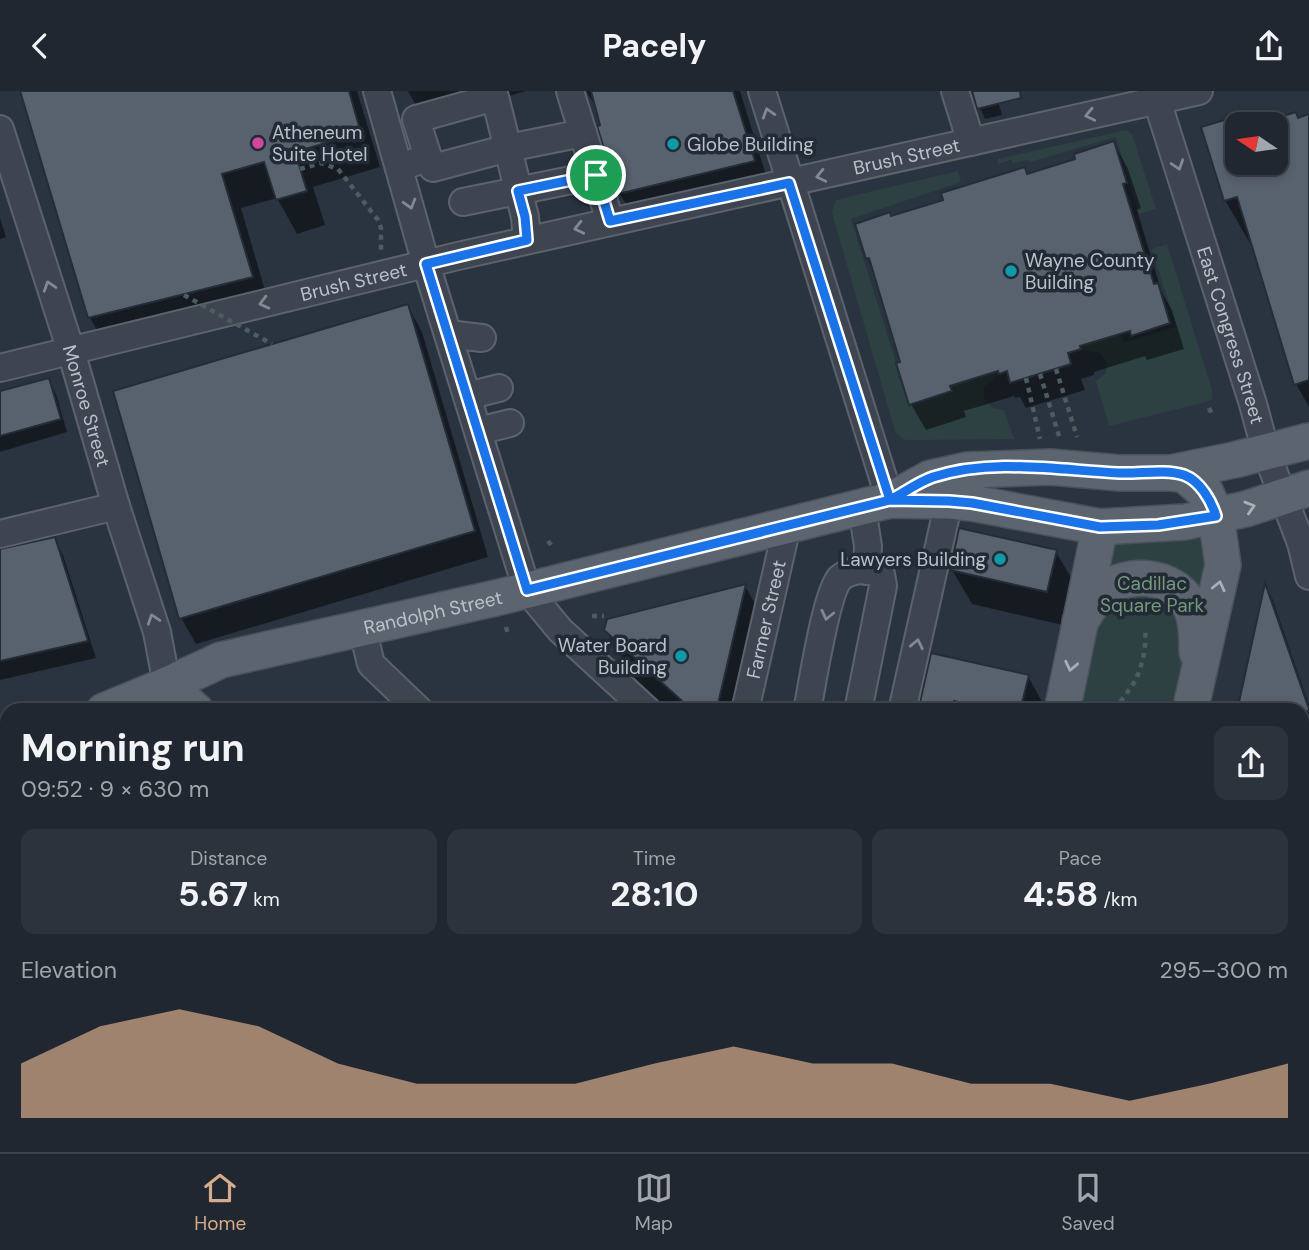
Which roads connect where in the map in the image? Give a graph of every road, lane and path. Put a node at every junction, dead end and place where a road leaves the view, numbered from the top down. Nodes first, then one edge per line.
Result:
1 (377, 91) edge
2 (570, 91) edge
3 (762, 91) edge
4 (955, 91) edge
5 (1199, 91) edge
6 (507, 94) edge
7 (1156, 96) edge
8 (0, 129) edge
9 (583, 133) junction
10 (971, 142) junction
11 (508, 148) junction
12 (428, 157) junction
13 (399, 168) junction
14 (300, 169) dead end
15 (596, 175) junction
16 (789, 183) junction
17 (518, 191) junction
18 (463, 202) dead end
19 (610, 221) junction
20 (527, 240) junction
21 (380, 255) dead end
22 (426, 264) junction
23 (184, 295) dead end
24 (449, 334) junction
25 (482, 338) dead end
26 (272, 344) dead end
27 (71, 351) junction
28 (0, 368) edge
29 (1056, 369) dead end
30 (1040, 374) dead end
31 (1026, 378) dead end
32 (499, 388) dead end
33 (467, 396) junction
34 (1209, 408) dead end
35 (1213, 416) dead end
36 (510, 423) dead end
37 (478, 431) junction
38 (1077, 437) dead end
39 (1060, 439) dead end
40 (1309, 441) edge
41 (1041, 443) dead end
42 (1266, 452) junction
43 (1170, 473) junction
44 (1296, 492) edge
45 (949, 501) junction
46 (876, 504) junction
47 (116, 506) junction
48 (1216, 516) junction
49 (787, 526) junction
50 (1100, 527) junction
51 (0, 534) edge
52 (867, 571) junction
53 (1309, 576) edge
54 (527, 590) junction
55 (592, 616) dead end
56 (604, 616) dead end
57 (1080, 622) junction
58 (362, 627) junction
59 (506, 627) dead end
60 (1146, 629) dead end
61 (508, 634) dead end
62 (1198, 676) junction
63 (164, 698) edge
64 (141, 703) edge
65 (410, 703) edge
66 (639, 703) edge
67 (748, 703) edge
68 (809, 703) edge
69 (860, 703) edge
70 (904, 703) edge
71 (1064, 703) edge
72 (1120, 703) edge
73 (1192, 703) edge

1 - 13 street
2 - 9 street
16 -> 3 street
4 - 10 street
5 - 7 street, Brush Street
6 - 11 street
6 - 12 street
7 -> 10 street, Brush Street
7 -> 42 street, East Congress Street
27 -> 8 street, Monroe Street
9 - 11 street
9 - 15 street
10 -> 16 street, Brush Street
11 - 12 street
11 - 17 street
12 - 13 street
13 -> 22 street
14 - 21 path
15 - 17 street
15 - 19 street
16 - 19 street, Brush Street
16 - 46 street
17 - 18 street
17 - 20 street
19 -> 20 street, Brush Street
20 - 22 street, Brush Street
22 - 24 street
22 -> 27 street, Brush Street
23 - 26 path, bridge
24 - 25 street
24 - 33 street
27 - 28 street, Brush Street
27 - 47 street, Monroe Street
29 - 38 path
30 - 39 path
31 - 41 path
32 - 33 street
33 - 37 street
34 - 35 path
36 - 37 street
37 - 54 street
40 - 42 main road, Randolph Street
42 - 43 main road, Randolph Street
42 - 44 street, East Congress Street
43 - 46 main road, Randolph Street
43 - 48 main road
48 -> 44 main road, Randolph Street
44 - 53 street, East Congress Street
45 - 46 main road, Randolph Street
45 - 50 main road, Randolph Street
70 -> 45 street
46 - 49 main road, Randolph Street
46 - 52 street
47 - 51 street
63 -> 47 street, Monroe Street
48 - 50 main road, Randolph Street
62 -> 48 main road
49 - 54 main road, Randolph Street
49 - 67 street, Farmer Street
50 - 57 main road
52 -> 68 street
52 - 69 street
54 - 58 main road, Randolph Street
54 - 66 street
55 - 56 path
57 - 62 main road
57 -> 71 main road
58 - 63 main road, Randolph Street
58 - 65 street
59 - 61 path
60 - 72 path
62 - 73 main road
63 - 64 main road, Randolph Street

